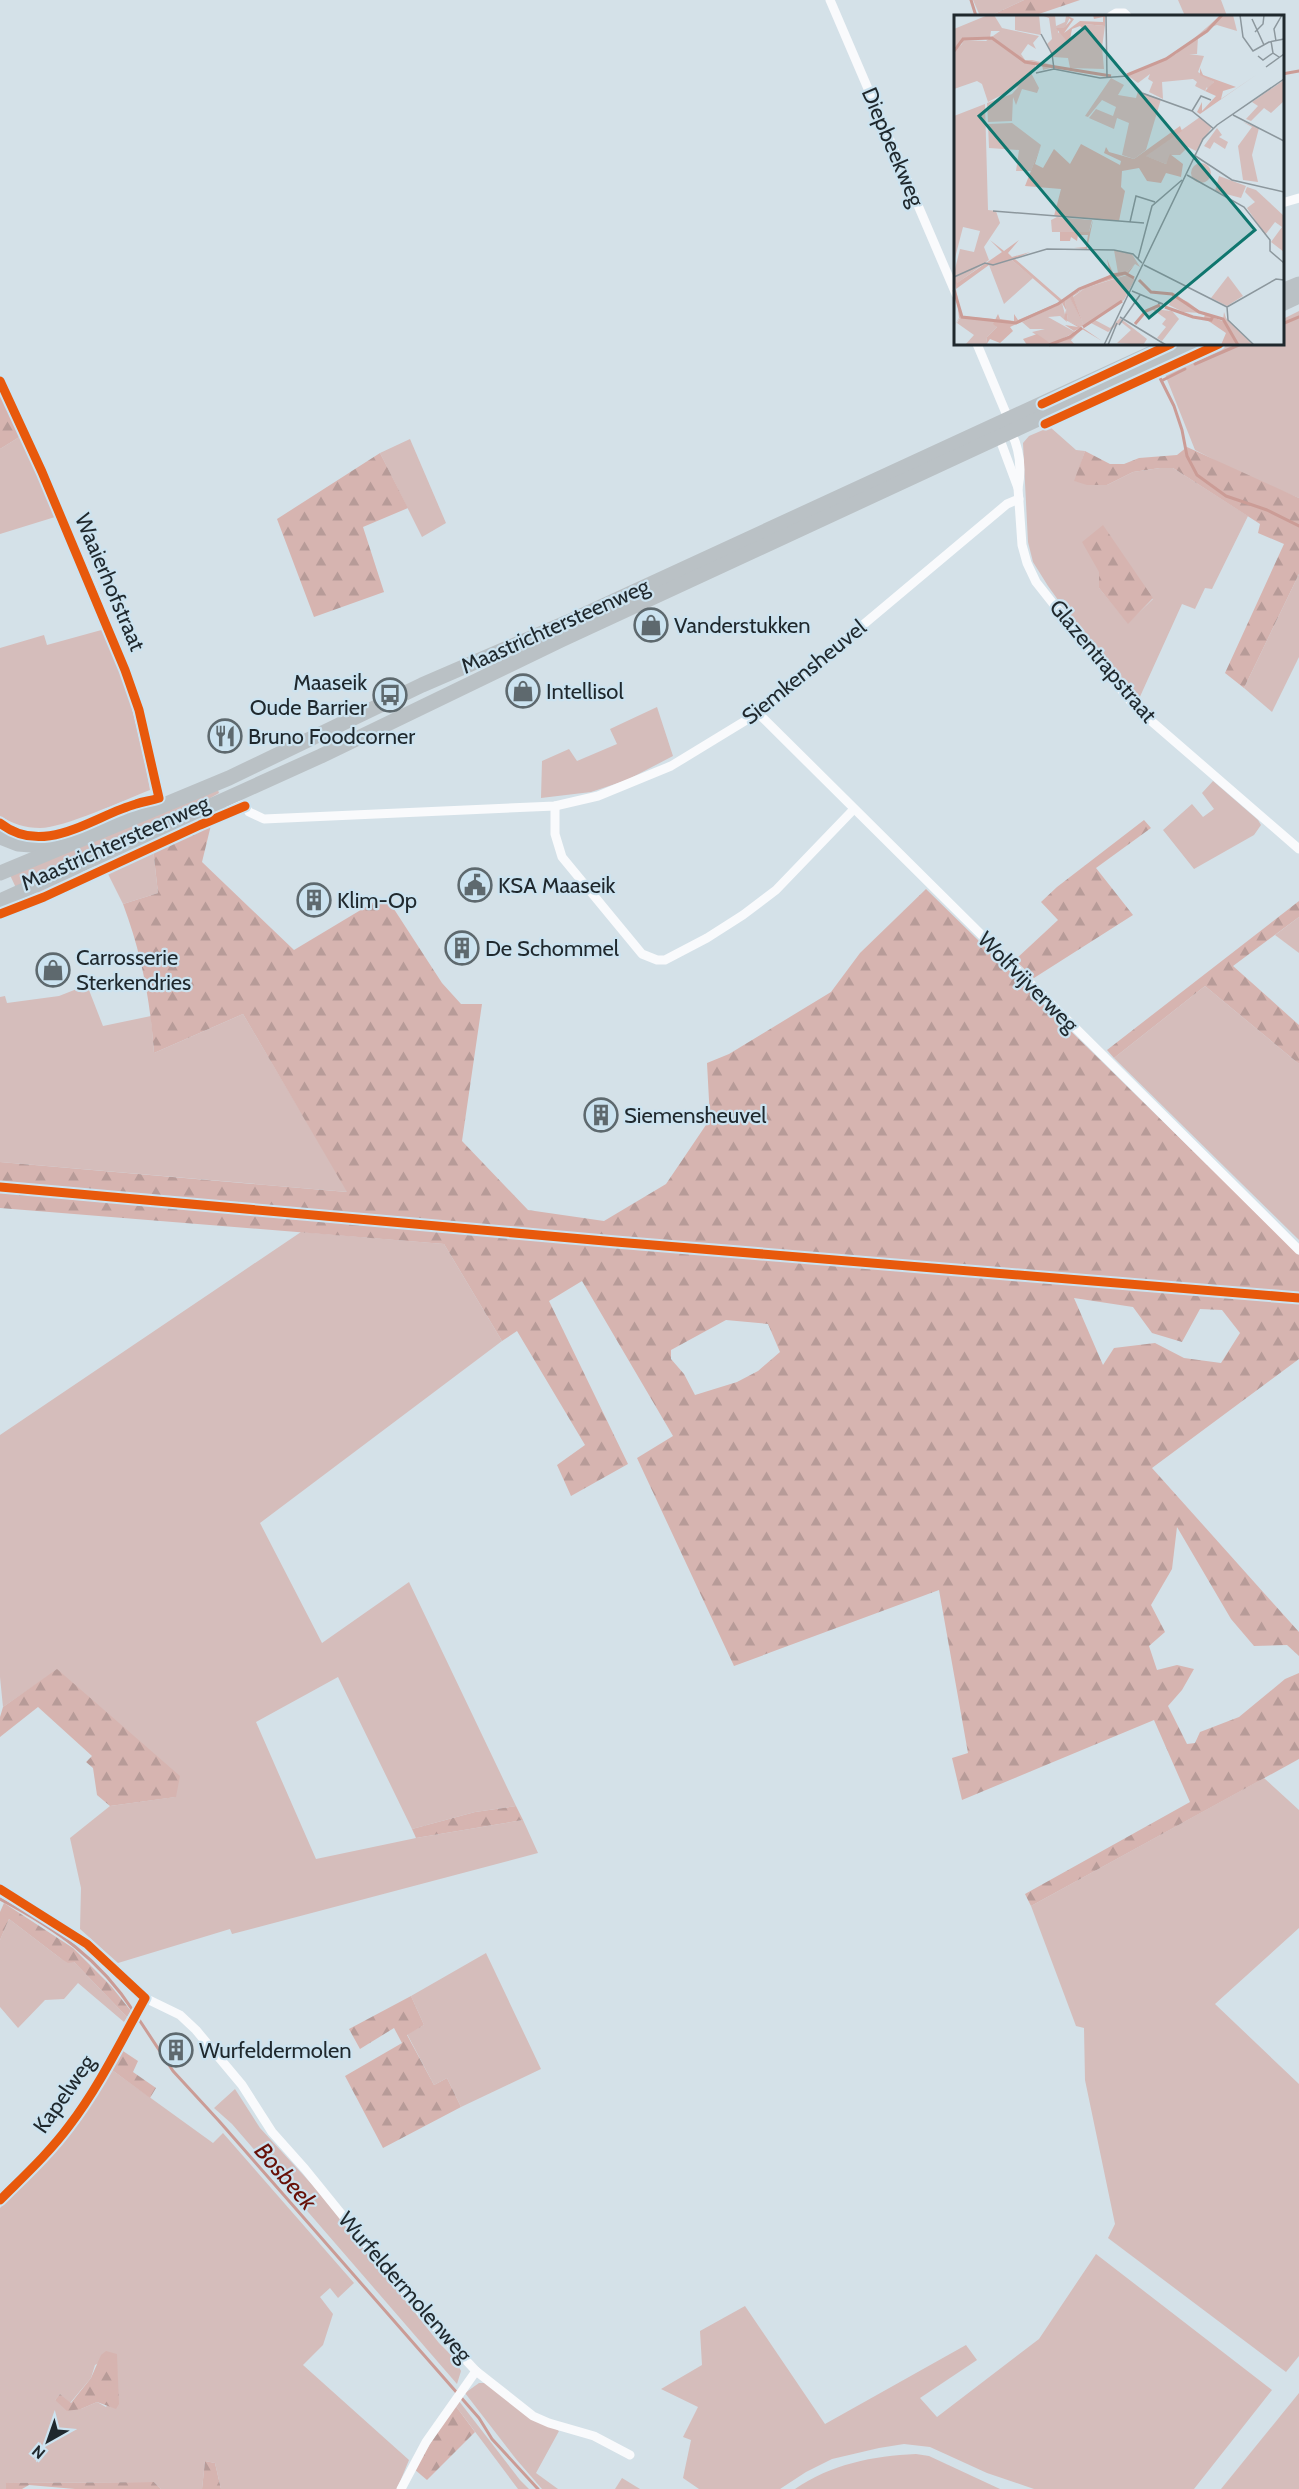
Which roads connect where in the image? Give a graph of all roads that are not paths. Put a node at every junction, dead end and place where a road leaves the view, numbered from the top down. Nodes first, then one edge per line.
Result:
1 (830, 0) edge
2 (1112, 15) edge
3 (1126, 15) edge
4 (1299, 198) edge
5 (1284, 202) edge
6 (1299, 284) edge
7 (954, 289) edge
8 (1284, 290) edge
9 (1299, 296) edge
10 (1284, 303) edge
11 (977, 345) edge
12 (1169, 345) edge
13 (1198, 345) edge
14 (0, 381) edge
15 (1043, 410) junction
16 (1006, 429) junction
17 (1018, 488) junction
18 (1019, 499) junction
19 (422, 685) junction
20 (423, 707) junction
21 (758, 713) junction
22 (249, 789) junction
23 (222, 801) junction
24 (162, 806) junction
25 (245, 806) junction
26 (555, 806) junction
27 (853, 810) junction
28 (0, 837) edge
29 (60, 847) junction
30 (1299, 849) edge
31 (0, 873) edge
32 (0, 901) edge
33 (1299, 1250) edge
34 (0, 1889) edge
35 (145, 1998) junction
36 (0, 2200) edge
37 (476, 2371) junction
38 (630, 2455) dead end
39 (401, 2489) edge

1 - 7 street, Diepbeekweg
2 - 3 street
4 - 5 street
6 - 8 main road
9 - 10 main road
11 - 16 street
12 - 15 main road
13 - 15 main road
14 - 24 street, Waaierhofstraat
15 - 16 main road, Maastrichtersteenweg
16 - 17 street, Glazentrapstraat
16 - 17 street, Glazentrapstraat
16 - 19 main road, Maastrichtersteenweg
16 - 20 main road, Maastrichtersteenweg
17 - 18 street, Glazentrapstraat
18 - 21 street, Siemkensheuvel
18 - 30 street, Glazentrapstraat
19 - 20 main road
19 - 24 main road, Maastrichtersteenweg
20 - 22 main road, Maastrichtersteenweg
21 - 26 street, Siemkensheuvel
21 - 27 street, Wolfvijverweg
22 - 23 main road, Maastrichtersteenweg
22 - 25 street
23 - 25 street, Siemkensheuvel
23 - 32 main road, Maastrichtersteenweg
24 - 29 main road, Maastrichtersteenweg
25 - 26 street, Siemkensheuvel
26 - 27 street
27 - 33 street, Wolfvijverweg
28 - 29 main road
29 - 31 main road, Maastrichtersteenweg
34 - 35 street, Wurfeldermolenweg
35 - 36 street, Kapelweg
35 - 37 street, Wurfeldermolenweg
37 - 38 street, Wurfeldermolenweg
37 - 39 street

